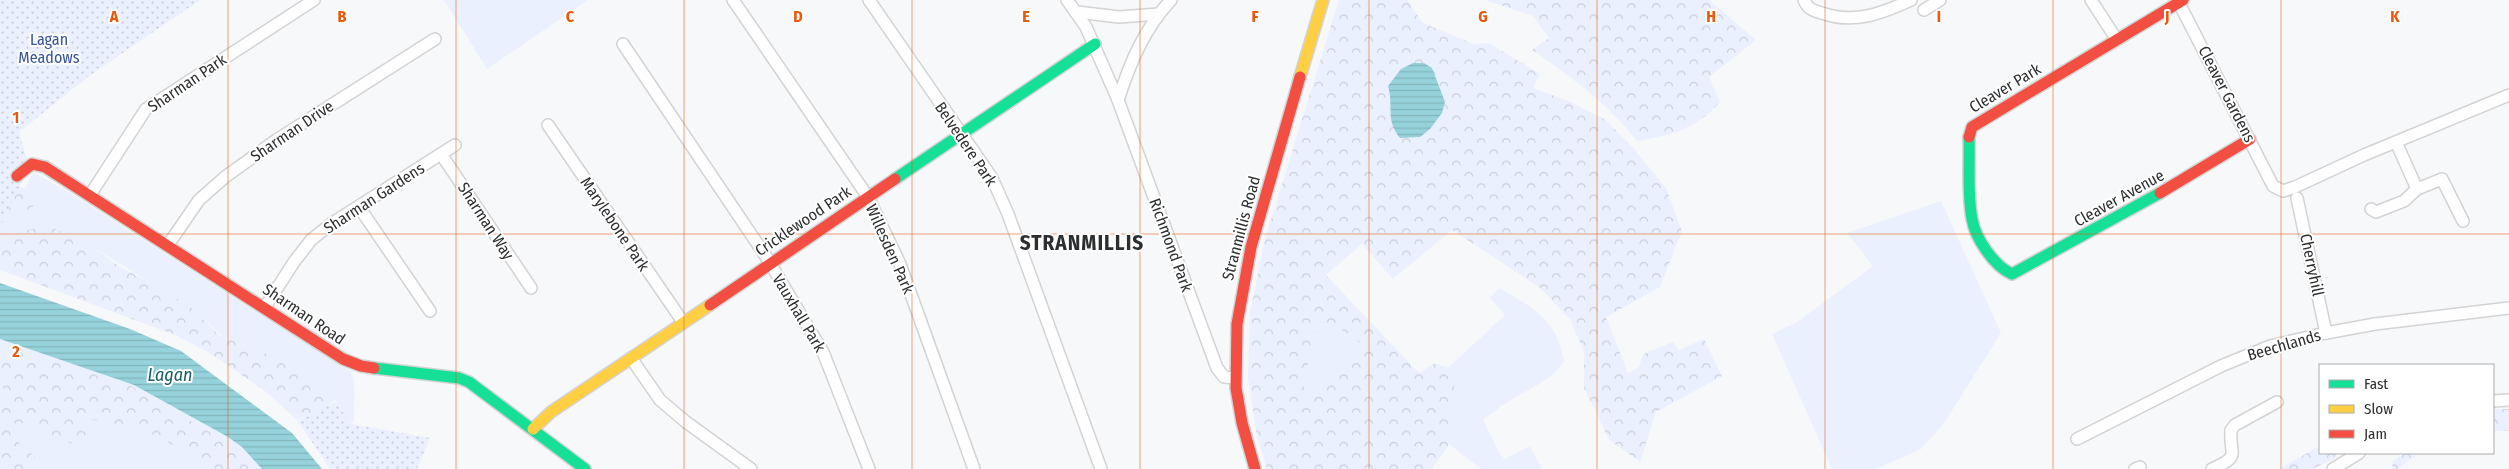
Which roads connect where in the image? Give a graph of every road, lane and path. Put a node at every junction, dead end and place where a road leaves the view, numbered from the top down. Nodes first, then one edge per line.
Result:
1 (314, 0) edge
2 (733, 0) edge
3 (869, 0) edge
4 (1067, 0) edge
5 (1323, 0) edge
6 (1804, 0) edge
7 (1911, 0) edge
8 (1940, 0) edge
9 (2091, 0) edge
10 (1169, 1) edge
11 (2181, 2) edge
12 (1924, 10) dead end
13 (1077, 12) junction
14 (1159, 14) junction
15 (435, 39) dead end
16 (2117, 40) junction
17 (623, 44) dead end
18 (1095, 44) junction
19 (2509, 95) edge
20 (1118, 100) junction
21 (548, 125) dead end
22 (960, 135) junction
23 (2250, 139) junction
24 (2396, 142) junction
25 (455, 145) dead end
26 (442, 154) junction
27 (17, 176) dead end
28 (2417, 189) junction
29 (90, 195) junction
30 (868, 197) junction
31 (2297, 198) dead end
32 (359, 207) junction
33 (2371, 209) dead end
34 (2462, 221) dead end
35 (168, 245) junction
36 (770, 263) junction
37 (2001, 268) joint
38 (531, 288) dead end
39 (265, 307) junction
40 (2509, 308) edge
41 (430, 311) dead end
42 (683, 322) junction
43 (2326, 332) junction
44 (631, 358) junction
45 (1235, 378) junction
46 (2509, 400) edge
47 (2494, 401) edge
48 (2277, 402) dead end
49 (533, 429) junction
50 (2077, 439) dead end
51 (2357, 454) edge
52 (2229, 466) edge
53 (585, 469) edge
54 (751, 469) edge
55 (868, 469) edge
56 (974, 469) edge
57 (1101, 469) edge
58 (1255, 469) edge
59 (2212, 469) edge
60 (2333, 469) edge

1 - 29 street, Sharman Park
2 - 30 street, Willesden Park
3 - 22 street, Belvedere Park
4 - 13 street, Richmond Park
5 - 45 street, Stranmillis Road
6 - 7 street
8 - 12 street
9 - 16 street
10 - 14 street
11 - 16 street, Cleaver Park
11 - 23 street, Cleaver Gardens
13 - 14 street
13 - 18 street, Richmond Park
14 - 20 street
15 - 35 street, Sharman Drive
16 - 37 street, Cleaver Park
17 - 36 street, Vauxhall Park
18 - 20 street, Richmond Park
18 - 22 street, Cricklewood Park
19 - 24 street
20 - 45 street, Richmond Park
21 - 42 street, Marylebone Park
22 - 30 street, Cricklewood Park
22 - 57 street, Belvedere Park
23 - 24 street, Cleaver Gardens
23 - 37 street, Cleaver Avenue
24 - 28 street
25 - 26 street, Sharman Gardens
26 - 32 street, Sharman Gardens
26 - 38 street, Sharman Way
27 - 29 street, Sharman Road
28 - 33 street
28 - 34 street
29 - 35 street, Sharman Road
30 - 36 street, Cricklewood Park
30 - 56 street, Willesden Park
31 - 43 street, Cherryhill
32 - 39 street, Sharman Gardens
32 - 41 street
35 - 39 street, Sharman Road
36 - 42 street, Cricklewood Park
36 - 55 street, Vauxhall Park
39 - 49 street, Sharman Road
40 - 43 street, Beechlands
42 - 44 street, Cricklewood Park
43 - 50 street, Beechlands
44 - 49 street, Cricklewood Park
44 - 54 street
45 - 58 street, Stranmillis Road
46 - 47 street
48 - 52 street
49 - 53 street, Sharman Road
51 - 60 street
52 - 59 street

